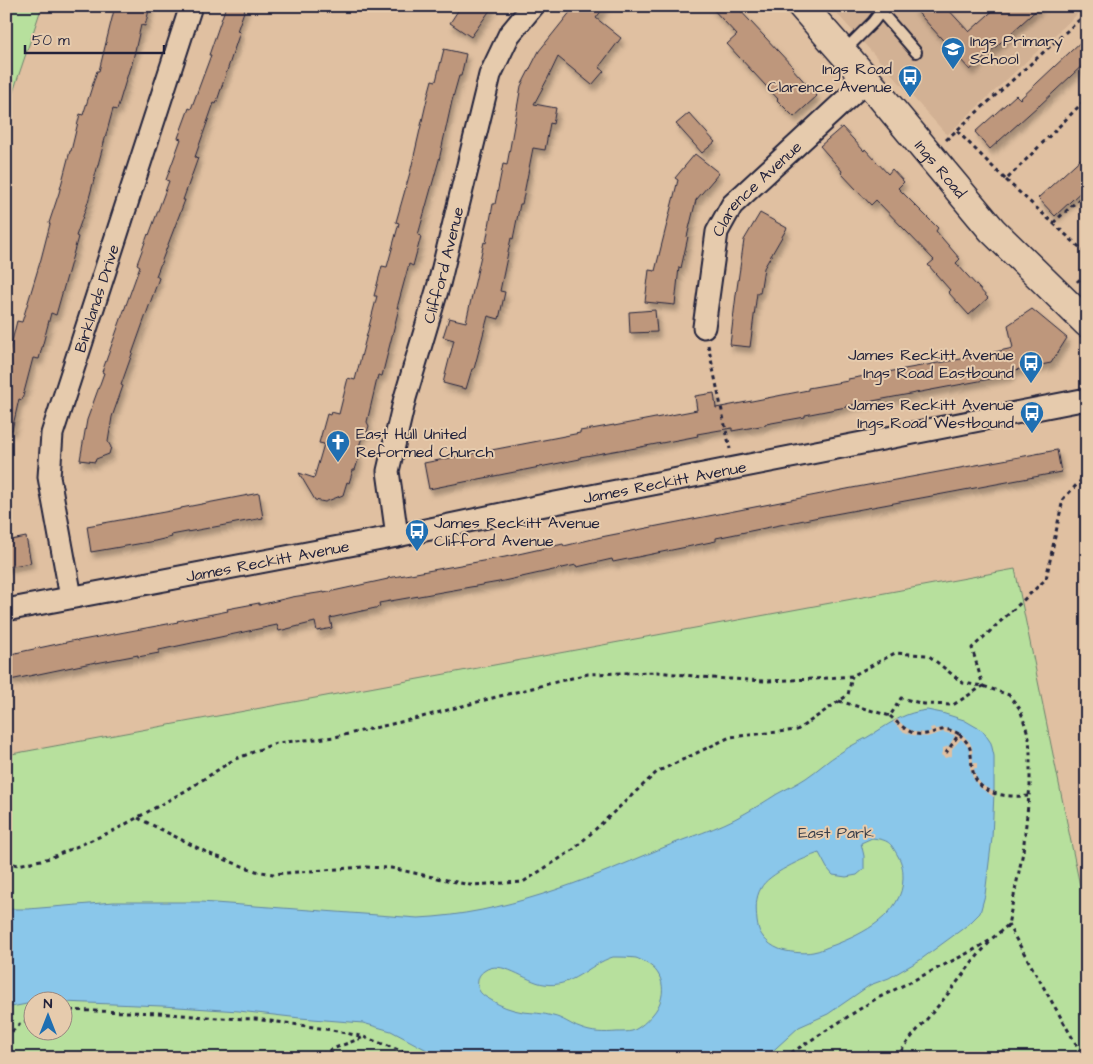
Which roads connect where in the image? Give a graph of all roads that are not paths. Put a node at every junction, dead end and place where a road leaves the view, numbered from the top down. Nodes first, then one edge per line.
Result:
1 (191, 6) edge
2 (533, 6) edge
3 (802, 6) edge
4 (883, 9) edge
5 (843, 52) junction
6 (916, 52) dead end
7 (867, 80) junction
8 (1087, 323) edge
9 (704, 327) road end
10 (1087, 399) edge
11 (398, 536) junction
12 (71, 597) junction
13 (6, 610) edge

1 - 12 street, Birklands Drive
2 - 11 street, Clifford Avenue
3 - 5 street, Ings Road
4 - 5 lane
4 - 6 lane
5 - 7 street, Ings Road
7 - 8 street, Ings Road
7 - 9 street, Clarence Avenue
10 - 11 street, James Reckitt Avenue
11 - 12 street, James Reckitt Avenue
12 - 13 street, James Reckitt Avenue

